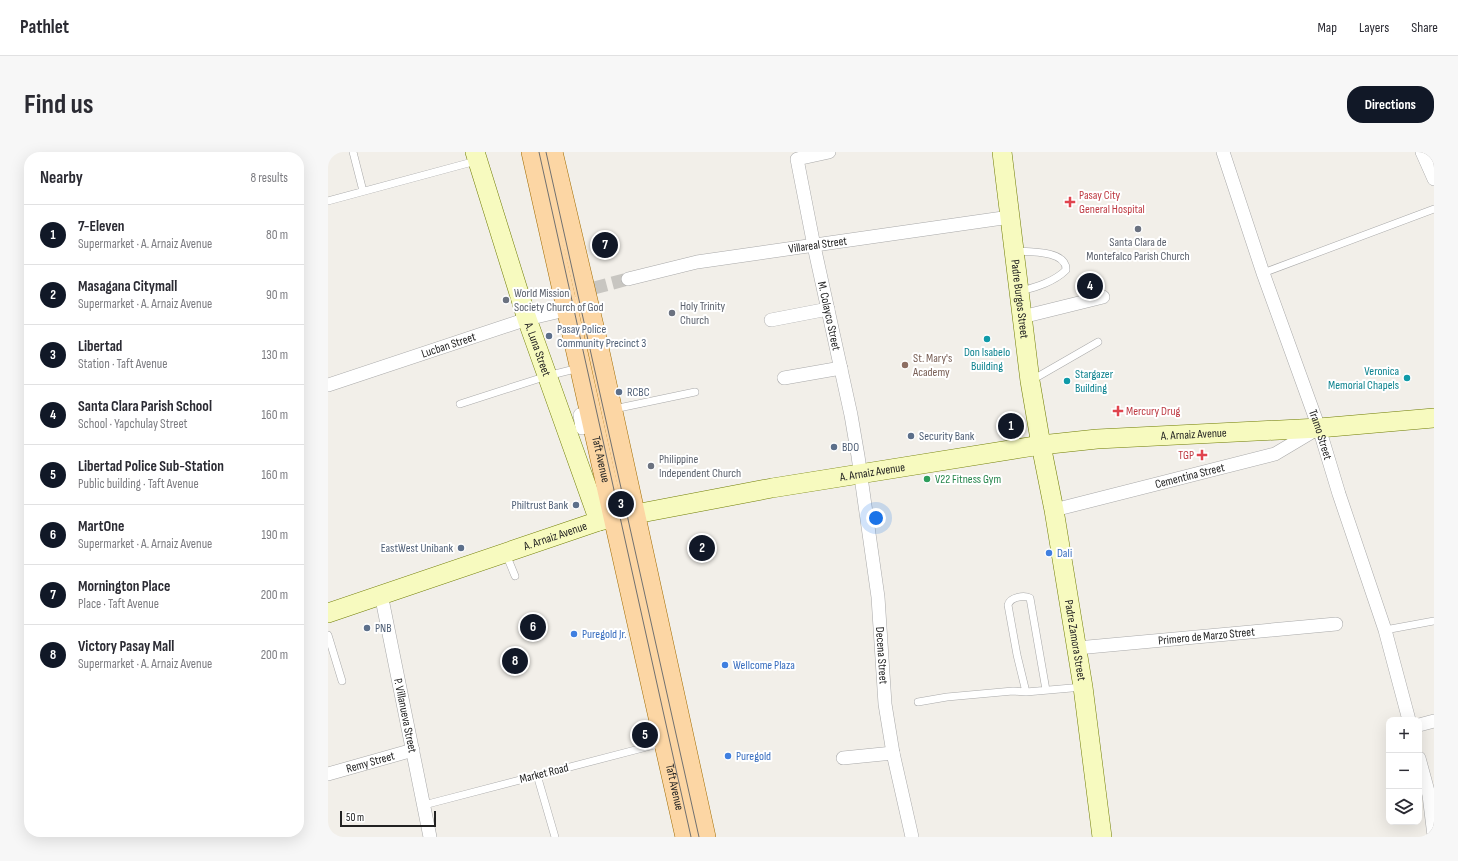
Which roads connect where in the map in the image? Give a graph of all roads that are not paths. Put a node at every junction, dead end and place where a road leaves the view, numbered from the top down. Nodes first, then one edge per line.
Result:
1 (353, 152) edge
2 (532, 152) edge
3 (552, 152) edge
4 (829, 152) edge
5 (1002, 152) edge
6 (1223, 152) edge
7 (1422, 152) edge
8 (476, 156) edge
9 (1434, 179) edge
10 (363, 191) junction
11 (328, 201) edge
12 (1434, 208) edge
13 (1010, 217) junction
14 (814, 246) junction
15 (1014, 251) junction
16 (1264, 273) junction
17 (628, 279) tunnel mouth
18 (589, 289) junction
19 (1019, 292) junction
20 (1103, 297) dead end
21 (568, 306) junction
22 (828, 309) junction
23 (1022, 317) junction
24 (527, 319) junction
25 (771, 320) dead end
26 (1098, 342) dead end
27 (582, 367) junction
28 (840, 368) junction
29 (547, 376) junction
30 (784, 378) dead end
31 (1030, 382) junction
32 (328, 385) edge
33 (695, 392) dead end
34 (460, 404) dead end
35 (595, 417) junction
36 (1434, 418) edge
37 (1319, 428) junction
38 (1041, 445) junction
39 (861, 473) junction
40 (1054, 510) junction
41 (634, 514) junction
42 (607, 520) junction
43 (505, 552) junction
44 (515, 576) dead end
45 (381, 594) junction
46 (328, 613) edge
47 (1434, 621) edge
48 (1336, 624) dead end
49 (1385, 630) junction
50 (328, 635) edge
51 (1077, 648) junction
52 (342, 681) dead end
53 (1083, 687) junction
54 (1046, 690) junction
55 (1026, 692) junction
56 (918, 702) dead end
57 (1408, 717) edge
58 (1434, 721) edge
59 (1422, 724) edge
60 (665, 743) junction
61 (413, 750) junction
62 (893, 753) junction
63 (843, 758) dead end
64 (1422, 767) edge
65 (328, 774) edge
66 (537, 775) junction
67 (1432, 795) edge
68 (424, 805) junction
69 (1434, 836) edge
70 (430, 837) edge
71 (555, 837) edge
72 (686, 837) edge
73 (705, 837) edge
74 (912, 837) edge
75 (1102, 837) edge

1 - 10 lane
2 - 21 main road, Taft Avenue
3 - 18 main road, Taft Avenue
4 - 14 street, M. Colayco Street
5 - 13 main road, Padre Burgos Street
6 - 16 street, Tramo Street
7 - 9 street
8 - 10 lane
8 - 24 main road, A. Luna Street
10 - 11 lane
12 - 16 lane
13 - 14 street, Villareal Street
13 - 15 main road, Padre Burgos Street
14 - 17 street, Villareal Street
14 - 22 street, M. Colayco Street
15 - 19 main road, Padre Burgos Street
15 - 19 lane
16 - 37 street, Tramo Street
18 - 21 street
18 - 35 main road, Taft Avenue
19 - 23 main road, Padre Burgos Street
20 - 23 street
21 - 24 street, Lucban Street
21 - 27 main road, Taft Avenue
22 - 25 street
22 - 28 street, M. Colayco Street
23 - 31 main road, Padre Burgos Street
24 - 29 main road, A. Luna Street
24 - 32 street, Lucban Street
26 - 31 lane
27 - 29 lane
27 - 35 main road, Taft Avenue
28 - 30 street
28 - 39 street, M. Colayco Street
29 - 34 lane
29 - 42 main road, A. Luna Street
31 - 38 main road, Padre Burgos Street
33 - 35 lane
35 - 41 main road, Taft Avenue
35 - 42 main road, Taft Avenue
36 - 37 main road, A. Arnaiz Avenue
37 - 38 main road, A. Arnaiz Avenue
37 - 40 street, Cementina Street
37 - 49 street, Tramo Street
38 - 39 main road, A. Arnaiz Avenue
38 - 40 main road, Padre Zamora Street
39 - 41 main road, A. Arnaiz Avenue
39 - 62 street, Decena Street
40 - 51 main road, Padre Zamora Street
41 - 42 main road, A. Arnaiz Avenue
41 - 73 main road, Taft Avenue
42 - 43 main road, A. Arnaiz Avenue
42 - 60 main road, Taft Avenue
43 - 44 lane
43 - 45 main road, A. Arnaiz Avenue
45 - 46 main road, A. Arnaiz Avenue
45 - 61 street, P. Villanueva Street
47 - 49 lane
48 - 51 street, Primero de Marzo Street
49 - 57 street, Tramo Street
50 - 52 lane
51 - 53 main road, Padre Zamora Street
53 - 54 lane
53 - 75 main road, Padre Zamora Street
54 - 55 lane
54 - 55 lane
55 - 56 lane
58 - 59 street
60 - 66 lane, Market Road
60 - 72 main road, Taft Avenue
61 - 65 street, Remy Street
61 - 68 street, P. Villanueva Street
62 - 63 street
62 - 74 street, Decena Street
64 - 67 street
66 - 68 lane, Market Road
66 - 71 lane
67 - 69 street
68 - 70 street, P. Villanueva Street

